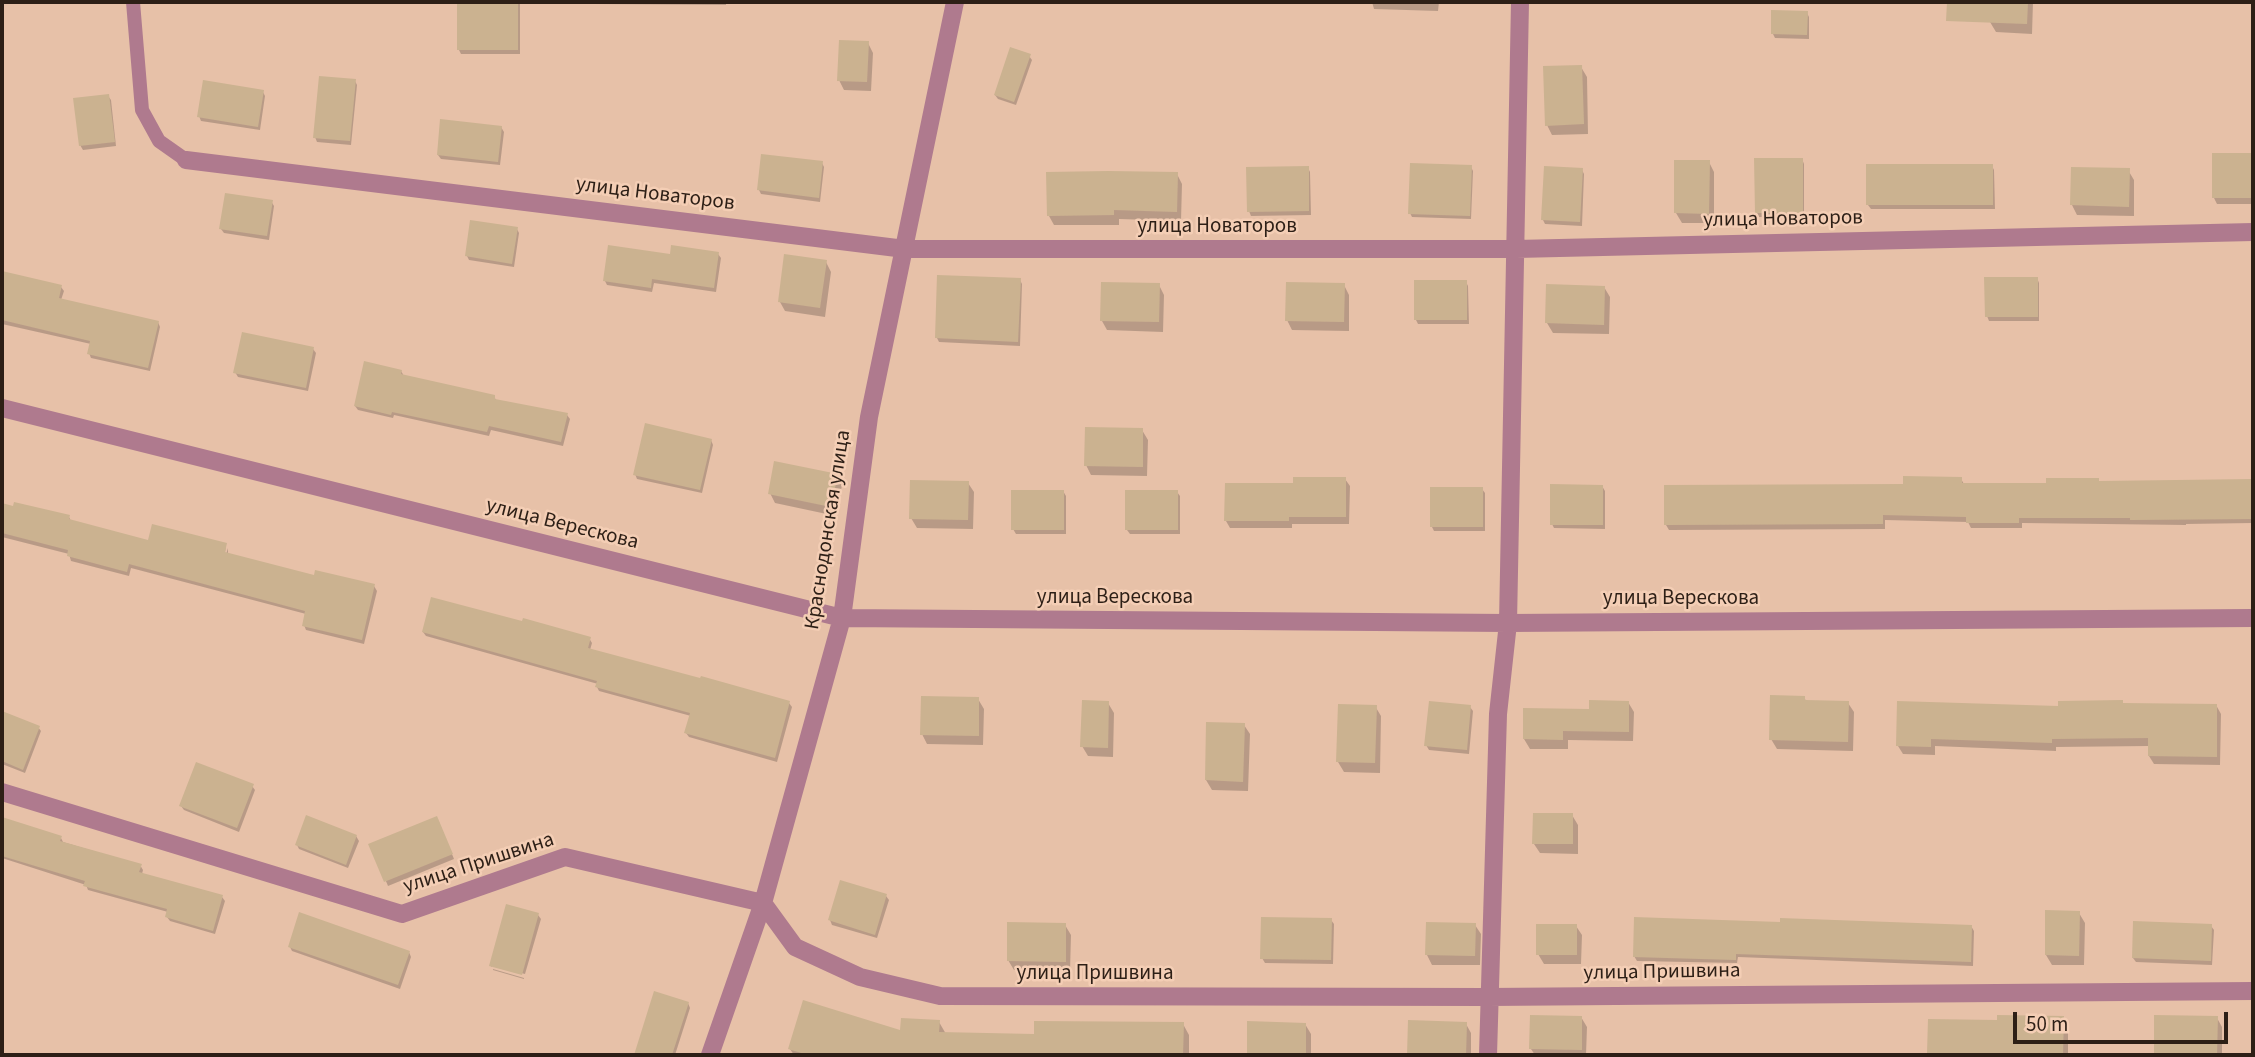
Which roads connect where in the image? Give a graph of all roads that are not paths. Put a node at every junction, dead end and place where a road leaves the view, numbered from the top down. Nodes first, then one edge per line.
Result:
1 (133, 2) edge
2 (955, 2) edge
3 (1520, 2) edge
4 (186, 160) joint
5 (2253, 232) edge
6 (1516, 249) junction
7 (905, 250) junction
8 (2, 408) edge
9 (842, 618) junction
10 (2253, 618) edge
11 (1508, 623) junction
12 (2, 792) edge
13 (763, 903) junction
14 (2253, 991) edge
15 (1488, 998) junction
16 (710, 1055) edge
17 (1488, 1055) edge

1 - 4 lane
2 - 7 street, Краснодонская улица
3 - 6 street
4 - 7 street, улица Новаторов
5 - 6 street, улица Новаторов
6 - 7 street, улица Новаторов
6 - 11 street
7 - 9 street, Краснодонская улица
8 - 9 street, улица Верескова
9 - 11 street, улица Верескова
9 - 13 street, Краснодонская улица
10 - 11 street, улица Верескова
11 - 15 street
12 - 13 street, улица Пришвина
13 - 15 street, улица Пришвина
13 - 16 street, Краснодонская улица
14 - 15 street, улица Пришвина
15 - 17 street

